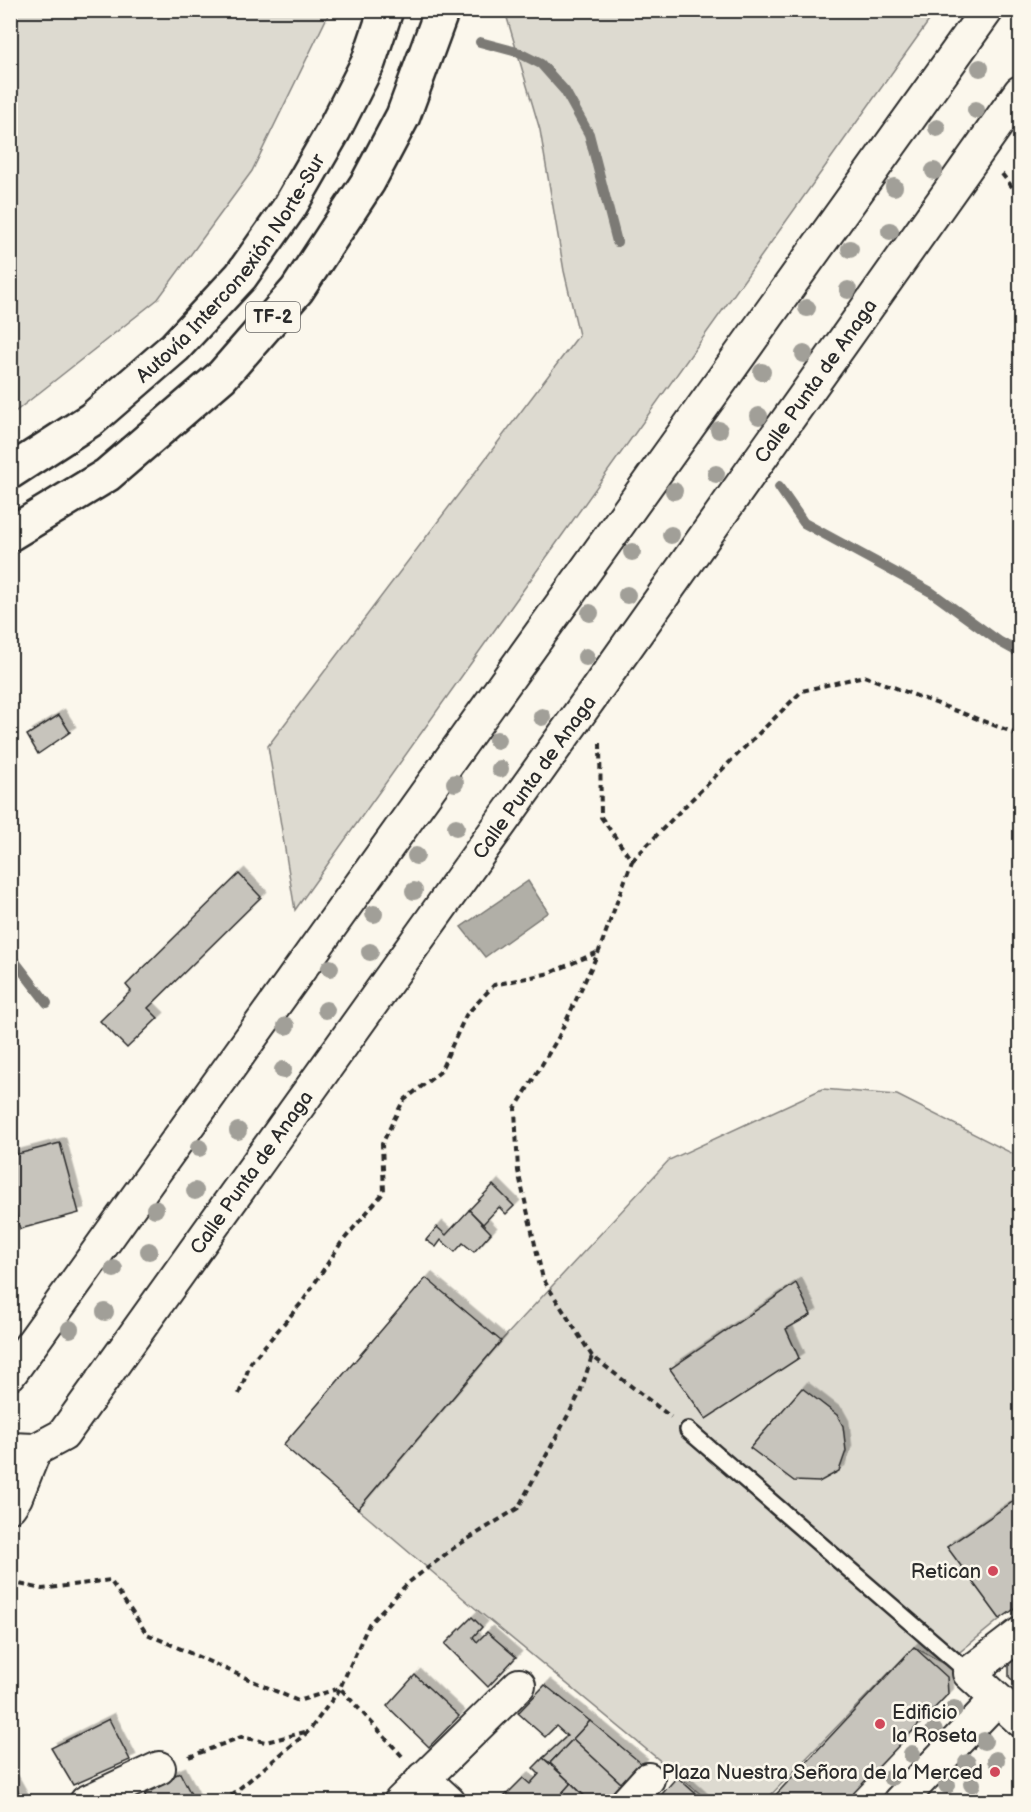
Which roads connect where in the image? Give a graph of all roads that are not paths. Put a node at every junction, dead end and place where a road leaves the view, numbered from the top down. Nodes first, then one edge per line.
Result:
1 (386, 10) edge
2 (442, 10) edge
3 (987, 10) edge
4 (1020, 92) edge
5 (10, 472) edge
6 (10, 534) edge
7 (10, 1374) edge
8 (688, 1430) road end
9 (23, 1450) edge
10 (10, 1506) edge
11 (1020, 1634) edge
12 (969, 1673) junction
13 (519, 1685) dead end
14 (997, 1699) junction
15 (1020, 1720) edge
16 (159, 1768) road end
17 (423, 1778) junction
18 (648, 1779) dead end
19 (86, 1802) edge
20 (400, 1802) edge
21 (448, 1802) edge
22 (627, 1802) edge
23 (899, 1802) edge

1 - 5 highway, Autovía Interconexión Norte-Sur / TF-2
2 - 6 highway, TF-2
3 - 7 street
4 - 9 street, Calle Punta de Anaga
8 - 12 lane
9 - 10 street, Calle Punta de Anaga
11 - 12 street
12 - 14 street
13 - 17 street
14 - 15 street
14 - 23 street
16 - 19 street
17 - 20 street
17 - 21 street
18 - 22 street

